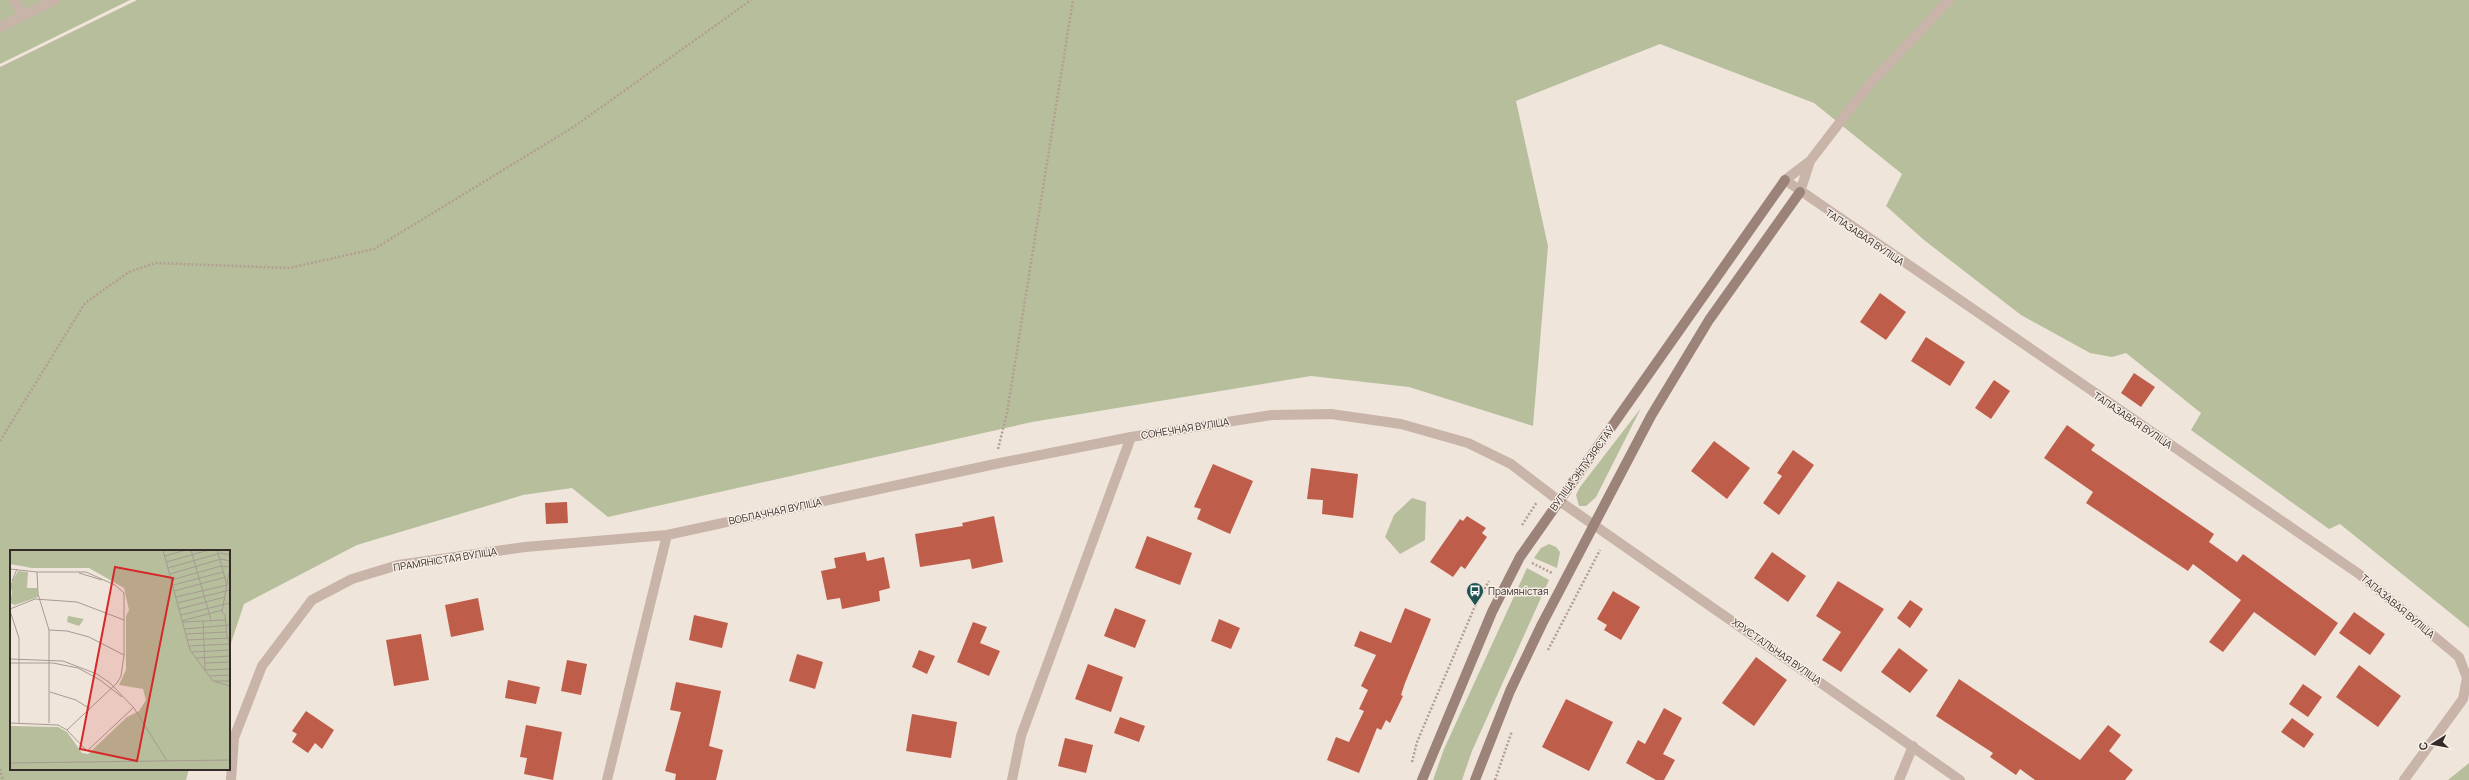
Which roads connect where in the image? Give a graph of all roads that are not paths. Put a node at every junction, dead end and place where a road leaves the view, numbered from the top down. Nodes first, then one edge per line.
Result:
1 (15, 0) edge
2 (55, 0) edge
3 (1949, 0) edge
4 (23, 16) junction
5 (0, 27) edge
6 (1810, 162) junction
7 (1785, 180) junction
8 (1800, 192) junction
9 (1131, 437) junction
10 (1558, 500) junction
11 (1592, 524) junction
12 (667, 535) junction
13 (1913, 746) junction
14 (231, 780) edge
15 (607, 780) edge
16 (1012, 780) edge
17 (1422, 780) edge
18 (1476, 780) edge
19 (1899, 780) edge
20 (1960, 780) edge
21 (2404, 780) edge

1 - 4 street
2 - 4 street
3 - 6 street
4 - 5 street
6 - 7 street
6 - 8 street
7 - 8 street, ТАПАЗАВАЯ ВУЛІЦА
7 - 10 street, ВУЛІЦА ЭНТУЗІЯСТАЎ
8 - 11 street
8 - 21 street, ТАПАЗАВАЯ ВУЛІЦА
9 - 10 street, СОНЕЧНАЯ ВУЛІЦА
9 - 12 street, ВОБЛАЧНАЯ ВУЛІЦА
9 - 16 street, СОНЕЧНАЯ ВУЛІЦА
10 - 11 street, СОНЕЧНАЯ ВУЛІЦА
10 - 17 street, ВУЛІЦА ЭНТУЗІЯСТАЎ
11 - 13 street, ХРУСТАЛЬНАЯ ВУЛІЦА
11 - 18 street
12 - 14 street, ПРАМЯНІСТАЯ ВУЛІЦА
12 - 15 street
13 - 19 street
13 - 20 street, ХРУСТАЛЬНАЯ ВУЛІЦА

